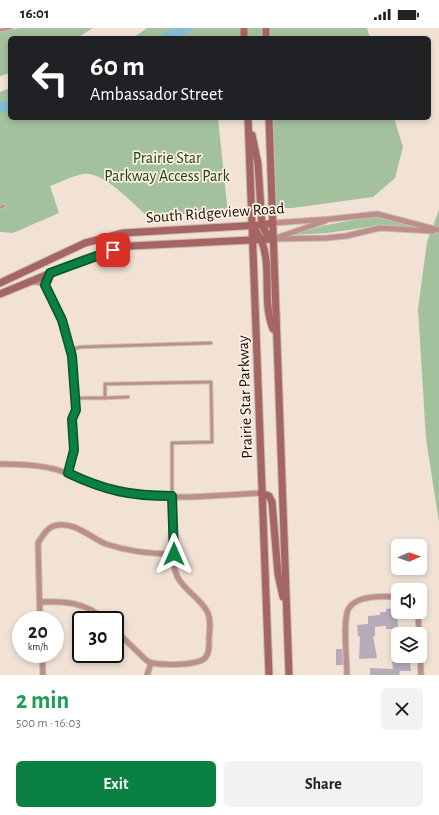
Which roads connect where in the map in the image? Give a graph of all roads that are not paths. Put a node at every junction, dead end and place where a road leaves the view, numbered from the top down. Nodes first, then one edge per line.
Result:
1 (11, 28) edge
2 (0, 30) edge
3 (269, 120) edge
4 (248, 121) edge
5 (4, 206) dead end
6 (0, 207) edge
7 (331, 219) junction
8 (273, 223) junction
9 (262, 225) junction
10 (252, 226) junction
11 (439, 230) edge
12 (273, 239) junction
13 (253, 240) junction
14 (262, 243) junction
15 (253, 259) junction
16 (50, 273) junction
17 (29, 282) junction
18 (0, 283) edge
19 (45, 285) junction
20 (0, 294) edge
21 (276, 337) junction
22 (211, 343) dead end
23 (71, 350) junction
24 (128, 397) dead end
25 (76, 398) junction
26 (106, 398) junction
27 (0, 464) edge
28 (68, 473) junction
29 (261, 493) junction
30 (172, 496) junction
31 (174, 554) junction
32 (391, 597) edge
33 (40, 602) junction
34 (286, 603) junction
35 (40, 611) edge
36 (92, 611) edge
37 (267, 627) junction
38 (124, 639) edge
39 (42, 663) edge
40 (151, 663) junction
41 (420, 663) edge
42 (43, 675) edge
43 (147, 675) edge
44 (269, 675) edge
45 (273, 675) edge
46 (289, 675) edge
47 (347, 675) edge
48 (421, 675) edge

1 - 2 lane
3 - 8 main road
4 - 9 main road
4 - 10 main road, Prairie Star Parkway
5 - 6 lane
7 - 8 street, South Ridgeview Road
7 - 11 street, South Ridgeview Road
7 - 12 street
8 - 9 main road, South Ridgeview Road
8 - 12 main road
9 - 10 main road, South Ridgeview Road
9 - 12 main road
10 - 13 main road, Prairie Star Parkway
10 - 14 main road
10 - 18 main road, South Ridgeview Road
11 - 12 street, South Ridgeview Road
12 - 14 main road, South Ridgeview Road
12 - 21 main road
13 - 14 main road, South Ridgeview Road
13 - 15 main road, Prairie Star Parkway
13 - 16 main road, South Ridgeview Road
14 - 15 main road
14 - 21 main road
15 - 29 main road, Prairie Star Parkway
16 - 17 main road, South Ridgeview Road
16 - 19 street
17 - 19 street
17 - 20 main road, South Ridgeview Road
19 - 23 street
21 - 34 main road
22 - 23 lane
23 - 25 street
24 - 26 lane
25 - 26 lane
25 - 28 street
26 - 30 lane
27 - 28 street
28 - 30 street
29 - 30 street
29 - 34 main road
29 - 37 main road, Prairie Star Parkway
30 - 31 street
31 - 33 street
31 - 40 street
32 - 47 street
33 - 35 street
33 - 36 street
34 - 46 main road
37 - 44 main road, Prairie Star Parkway
37 - 45 main road
38 - 40 street
39 - 42 street
40 - 43 street
41 - 48 street

